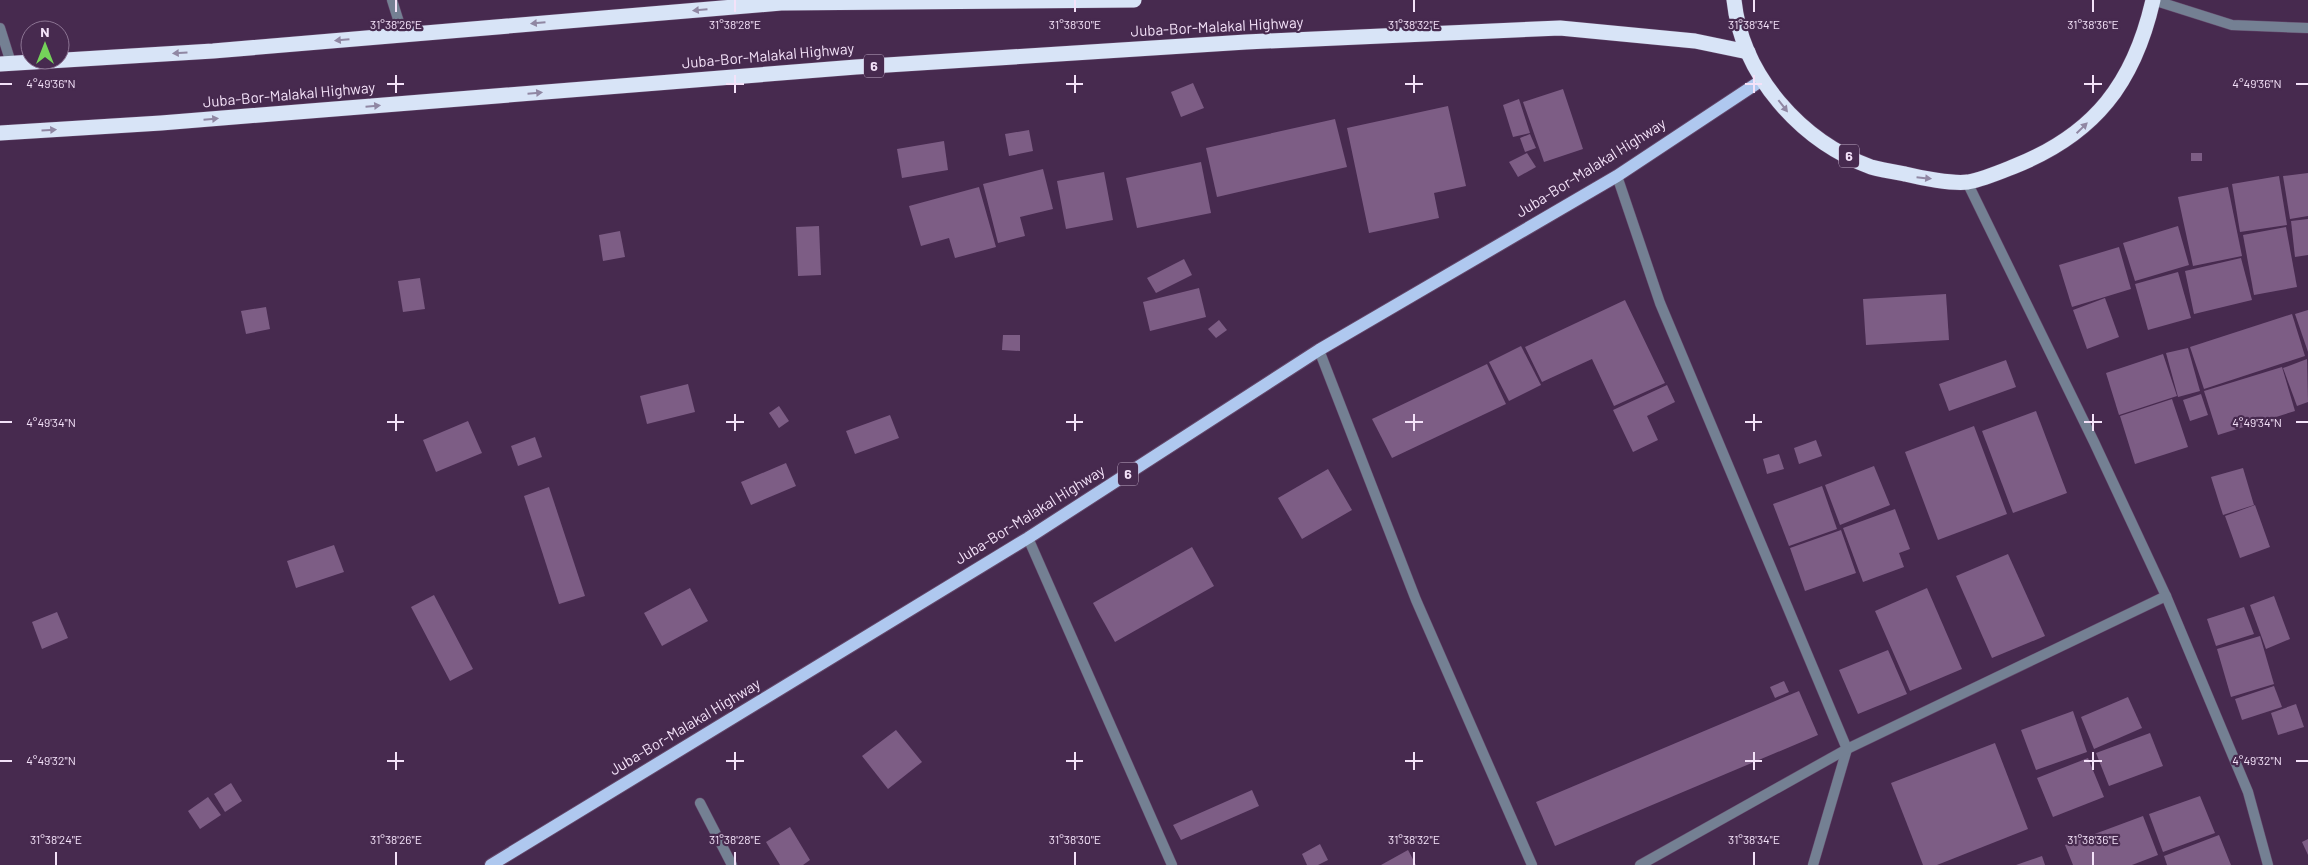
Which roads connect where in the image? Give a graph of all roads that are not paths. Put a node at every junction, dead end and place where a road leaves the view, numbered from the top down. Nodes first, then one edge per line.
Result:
1 (392, 0) edge
2 (1134, 0) edge
3 (1734, 0) edge
4 (2154, 0) edge
5 (780, 1) edge
6 (1048, 1) edge
7 (0, 28) edge
8 (2308, 28) edge
9 (403, 34) junction
10 (1748, 52) junction
11 (6, 64) edge
12 (1762, 80) junction
13 (0, 134) edge
14 (1617, 176) junction
15 (1967, 182) junction
16 (1319, 350) junction
17 (1028, 538) junction
18 (2166, 596) junction
19 (1847, 749) junction
20 (700, 803) dead end
21 (491, 865) edge
22 (732, 865) edge
23 (1172, 865) edge
24 (1532, 865) edge
25 (1640, 865) edge
26 (1813, 865) edge
27 (2268, 865) edge

1 - 9 street
2 - 6 highway, Juba-Bor-Malakal Highway
3 - 10 highway, 6
4 - 8 street
15 -> 4 highway, 6
5 - 6 highway, Juba-Bor-Malakal Highway
5 -> 9 highway, Juba-Bor-Malakal Highway
7 - 11 street
9 -> 11 highway, Juba-Bor-Malakal Highway
10 - 12 highway, 6
13 -> 10 highway, Juba-Bor-Malakal Highway / 6
12 - 14 main road, Juba-Bor-Malakal Highway / 6
12 -> 15 highway, 6
14 - 16 main road, Juba-Bor-Malakal Highway / 6
14 - 19 street
15 - 18 street
16 - 17 main road, Juba-Bor-Malakal Highway / 6
16 - 24 street
17 - 21 main road, Juba-Bor-Malakal Highway / 6
17 - 23 street
18 - 19 street
18 - 27 street
19 - 25 street
19 - 26 street
20 - 22 street

